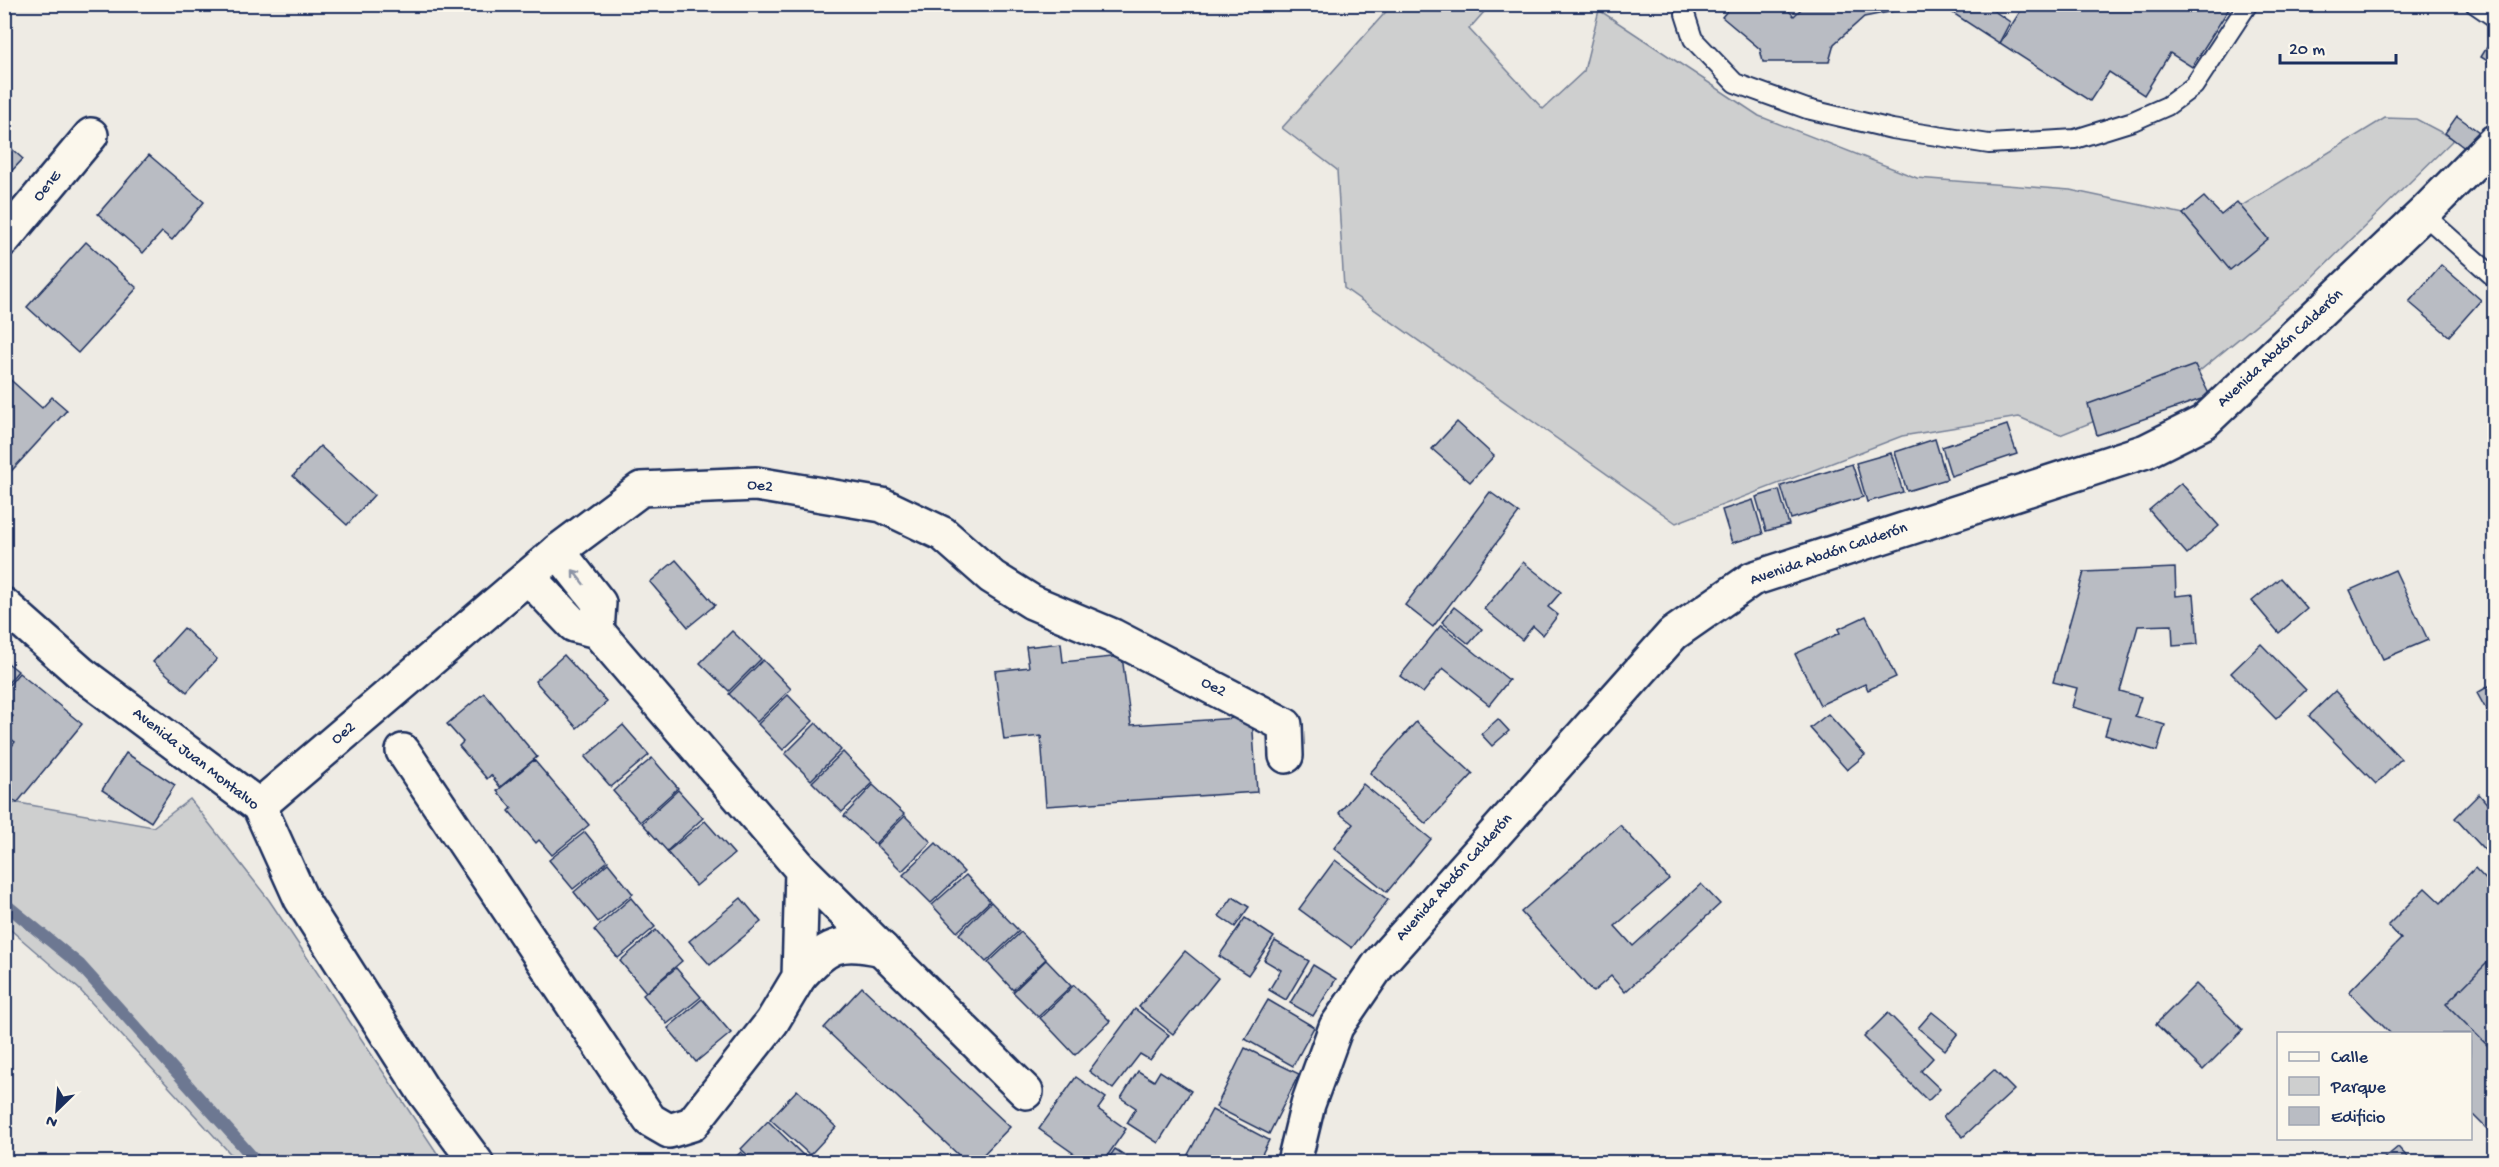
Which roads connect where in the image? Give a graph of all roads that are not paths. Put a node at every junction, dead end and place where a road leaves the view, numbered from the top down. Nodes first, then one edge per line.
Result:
1 (1686, 4) edge
2 (2248, 4) edge
3 (2475, 4) edge
4 (2494, 17) edge
5 (91, 135) dead end
6 (2494, 142) edge
7 (2423, 214) junction
8 (4, 238) edge
9 (2494, 277) edge
10 (558, 551) junction
11 (528, 577) junction
12 (4, 605) edge
13 (597, 631) junction
14 (403, 752) dead end
15 (1286, 756) dead end
16 (259, 806) junction
17 (802, 870) junction
18 (882, 949) junction
19 (799, 977) junction
20 (1026, 1092) dead end
21 (476, 1162) edge
22 (1294, 1162) edge

1 - 2 lane
3 - 4 lane
5 - 8 street, Oe1E
6 - 7 street, Avenida Abdón Calderón
7 - 9 lane
7 - 22 street, Avenida Abdón Calderón
10 - 11 street, Oe2
13 -> 10 street
10 - 15 street, Oe2
11 - 13 street
11 - 16 street, Oe2
12 - 16 street, Avenida Juan Montalvo
13 - 17 street
14 - 19 street
16 - 21 street, Avenida Juan Montalvo
17 - 18 street
17 - 19 street
18 - 19 street
18 - 20 street

